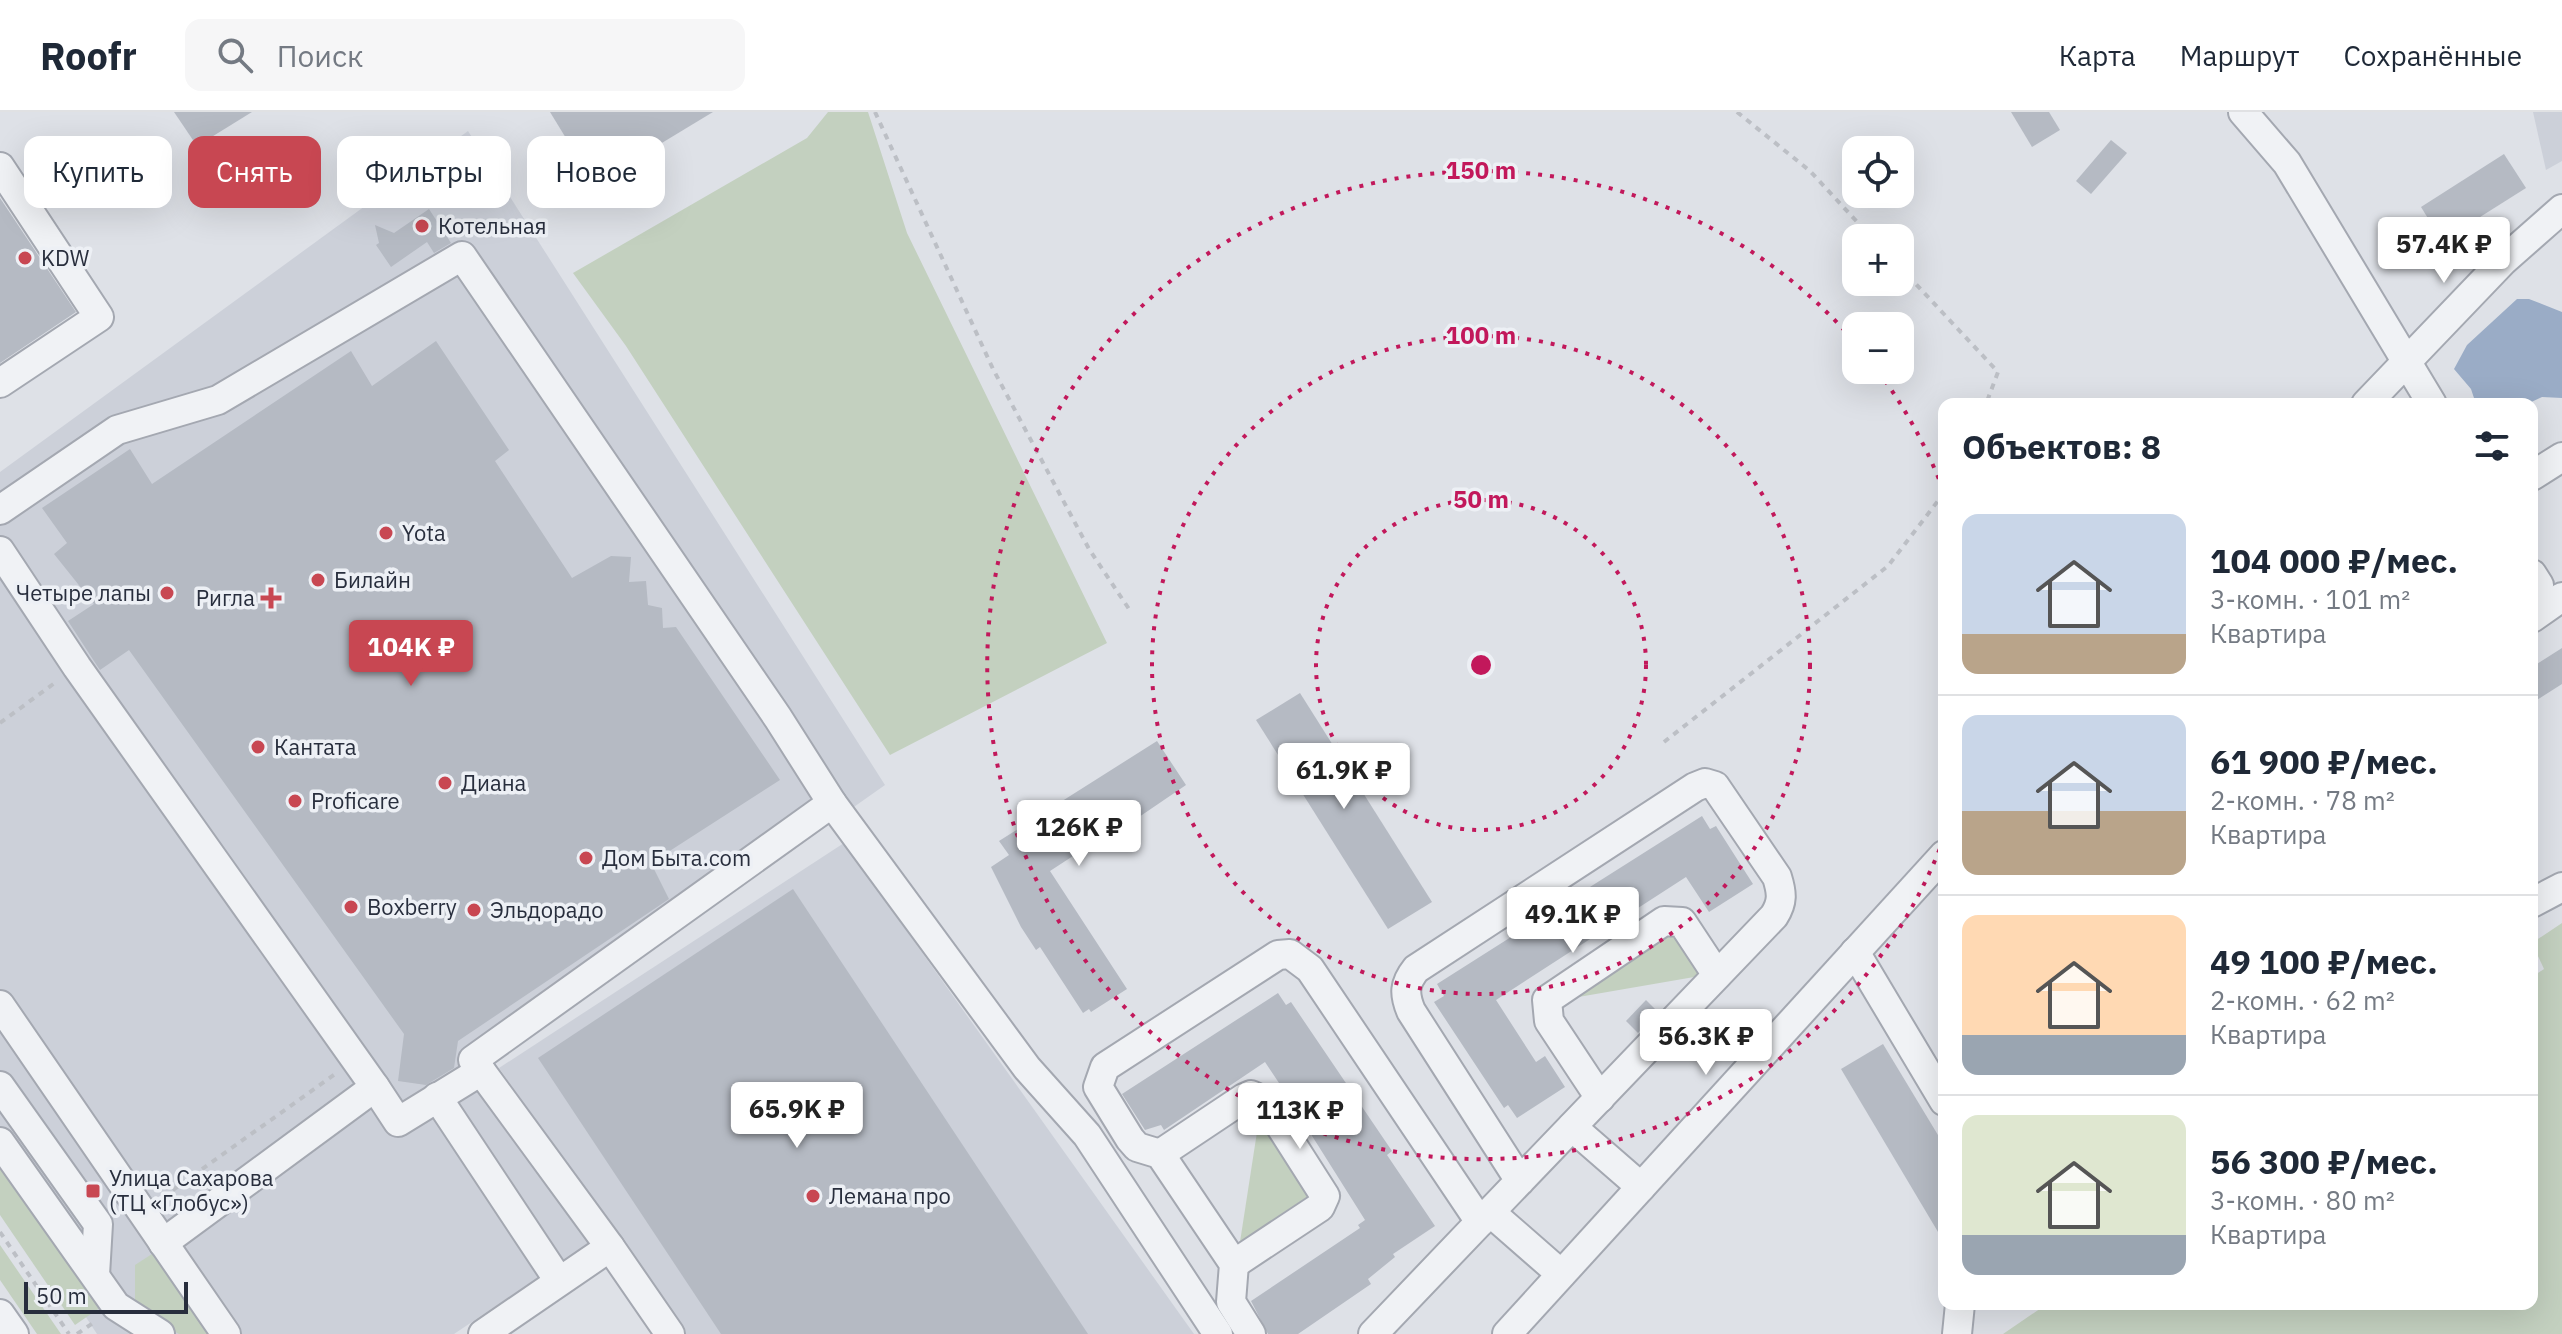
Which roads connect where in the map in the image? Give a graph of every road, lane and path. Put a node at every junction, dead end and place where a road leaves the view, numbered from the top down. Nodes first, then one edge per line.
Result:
1 (875, 112) edge
2 (1737, 112) edge
3 (1748, 112) edge
4 (2243, 112) edge
5 (1748, 120) junction
6 (0, 167) edge
7 (2562, 209) edge
8 (1859, 224) edge
9 (1914, 282) edge
10 (2407, 362) junction
11 (0, 383) edge
12 (1988, 398) edge
13 (2372, 398) edge
14 (2428, 398) edge
15 (2562, 457) edge
16 (2538, 472) edge
17 (1938, 501) edge
18 (0, 510) edge
19 (0, 551) edge
20 (1129, 609) dead end
21 (77, 667) junction
22 (0, 723) edge
23 (1664, 742) dead end
24 (832, 803) junction
25 (1938, 862) edge
26 (2562, 887) edge
27 (2538, 900) edge
28 (1855, 952) junction
29 (1717, 975) junction
30 (0, 1005) edge
31 (356, 1059) junction
32 (481, 1071) junction
33 (0, 1086) edge
34 (375, 1087) junction
35 (1938, 1091) edge
36 (437, 1097) junction
37 (1600, 1098) junction
38 (1572, 1127) junction
39 (0, 1142) edge
40 (1160, 1154) junction
41 (1520, 1181) junction
42 (1641, 1187) junction
43 (142, 1212) junction
44 (1485, 1217) junction
45 (0, 1232) edge
46 (163, 1243) junction
47 (610, 1247) junction
48 (1234, 1264) junction
49 (1561, 1274) junction
50 (95, 1275) junction
51 (559, 1281) junction
52 (1959, 1310) edge
53 (0, 1314) edge
54 (656, 1329) edge
55 (14, 1334) edge
56 (69, 1334) edge
57 (160, 1334) edge
58 (226, 1334) edge
59 (483, 1334) edge
60 (1218, 1334) edge
61 (1251, 1334) edge
62 (1373, 1334) edge
63 (1507, 1334) edge
64 (1957, 1334) edge

1 - 20 path
2 - 5 path
3 - 5 path
4 - 10 street
5 - 8 path
6 - 11 street
7 - 10 street
9 - 12 path
10 - 13 street
10 - 14 street
15 - 16 street
17 - 23 path
18 - 24 street
19 - 21 street
21 - 22 path
21 - 31 street
24 - 32 street
24 - 60 street
25 - 28 street
26 - 27 street
28 - 35 street
28 - 42 street
29 - 37 street
29 - 37 street
29 - 41 street
30 - 43 street
31 - 34 street
31 - 43 path
32 - 36 street
32 - 47 street
33 - 50 street
34 - 36 street
34 - 46 street
36 - 51 street
37 - 38 street
38 - 41 street
38 - 42 street
39 - 50 street
40 - 44 street
40 - 48 street
40 - 48 street
41 - 44 street
42 - 49 street
43 - 46 street
44 - 49 street
44 - 62 street
45 - 56 path
46 - 58 street
47 - 51 street
47 - 54 street
48 - 61 street
49 - 63 street
50 - 57 street
51 - 59 street
52 - 64 street
53 - 55 street

